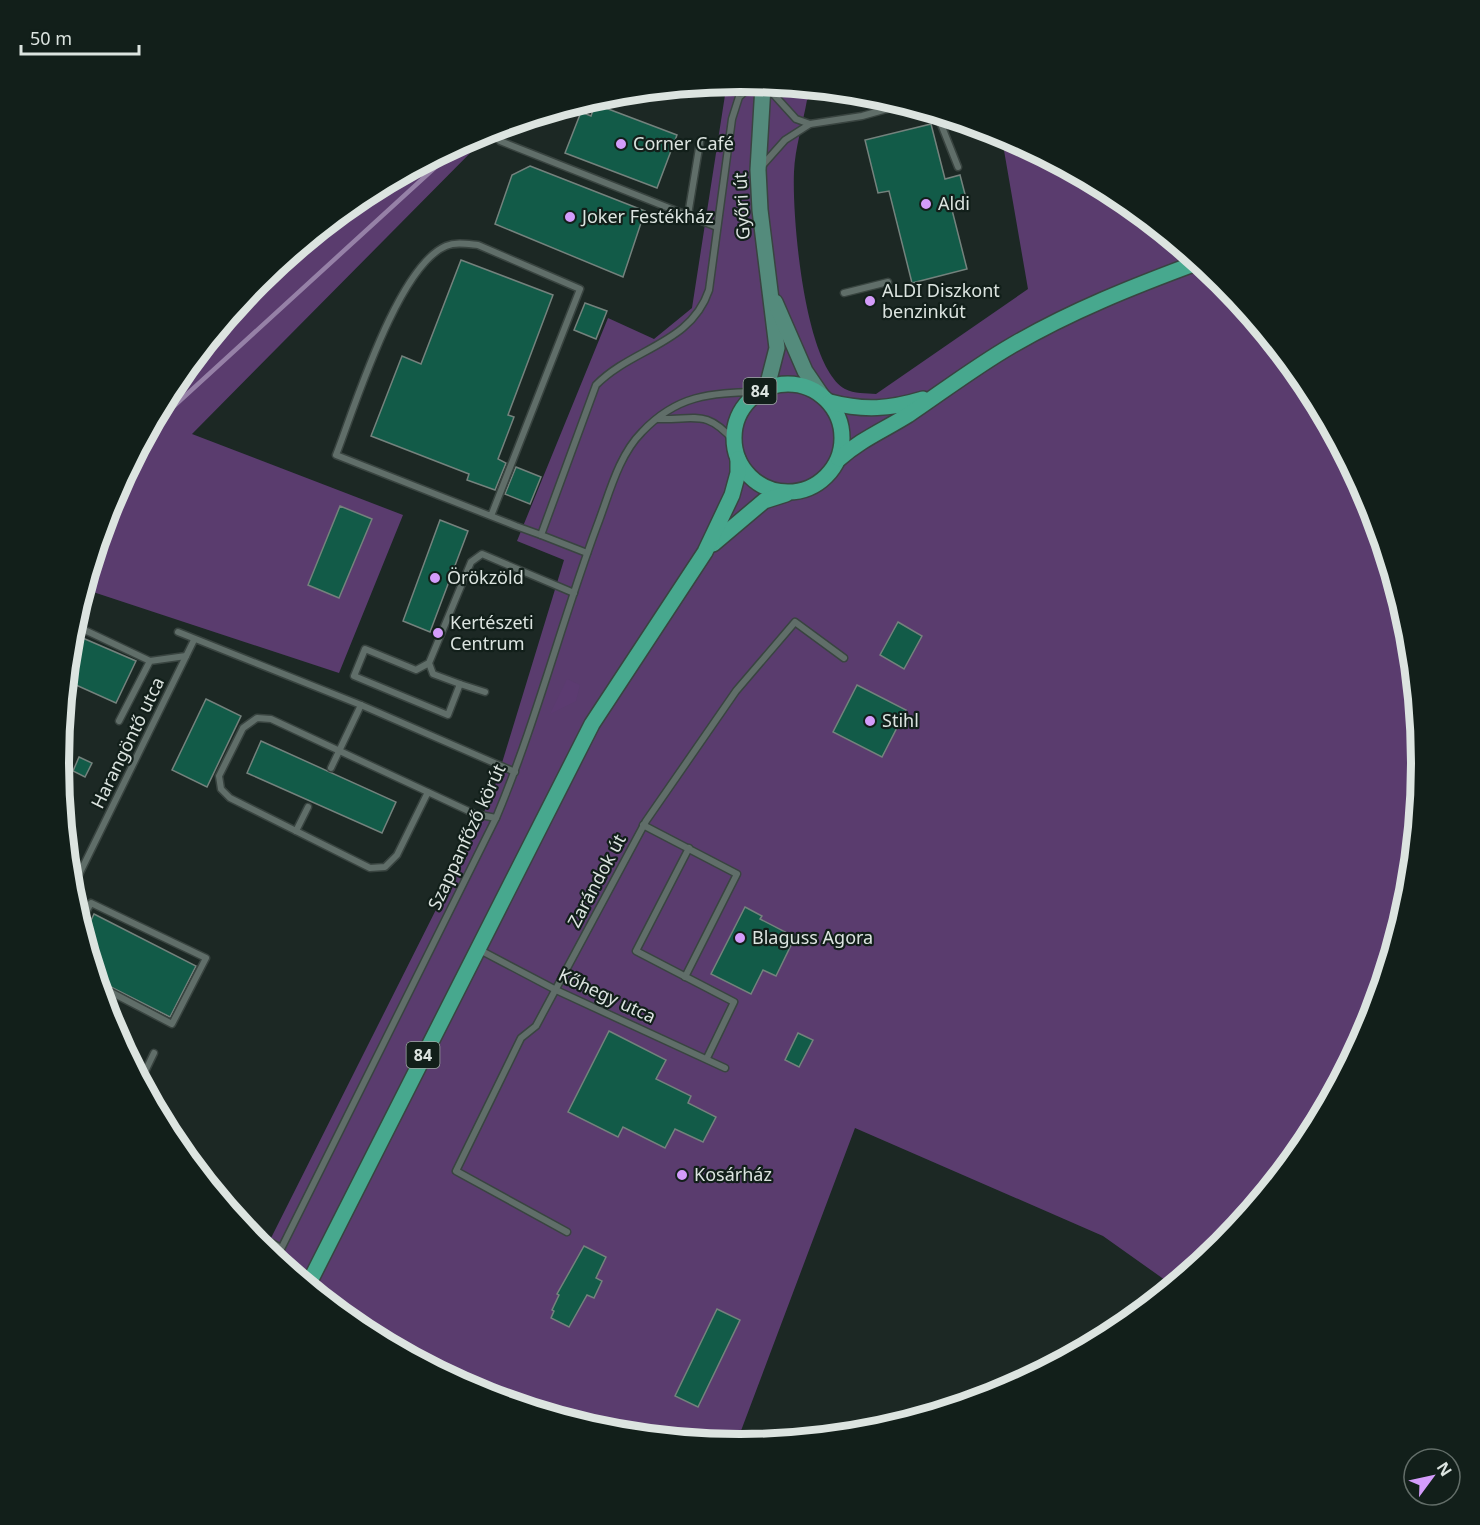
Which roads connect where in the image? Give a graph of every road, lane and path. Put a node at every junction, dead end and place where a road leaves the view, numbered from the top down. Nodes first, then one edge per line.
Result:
1 (745, 92) edge
2 (763, 93) edge
3 (771, 93) edge
4 (890, 108) edge
5 (940, 122) edge
6 (810, 124) junction
7 (500, 141) dead end
8 (700, 142) dead end
9 (958, 166) dead end
10 (758, 170) junction
11 (688, 215) junction
12 (717, 227) junction
13 (1190, 266) edge
14 (583, 281) dead end
15 (888, 282) dead end
16 (768, 287) junction
17 (580, 289) junction
18 (844, 293) dead end
19 (762, 390) junction
20 (929, 398) junction
21 (826, 399) junction
22 (657, 419) junction
23 (734, 441) junction
24 (738, 459) junction
25 (839, 459) junction
26 (790, 493) junction
27 (490, 516) junction
28 (541, 535) junction
29 (705, 552) junction
30 (587, 553) junction
31 (574, 593) junction
32 (83, 629) edge
33 (178, 632) dead end
34 (194, 640) junction
35 (186, 656) junction
36 (844, 658) dead end
37 (150, 661) junction
38 (429, 663) junction
39 (460, 684) junction
40 (485, 692) dead end
41 (361, 705) junction
42 (119, 721) dead end
43 (340, 750) junction
44 (331, 768) dead end
45 (515, 772) junction
46 (428, 792) junction
47 (308, 807) dead end
48 (496, 818) junction
49 (643, 825) junction
50 (296, 831) junction
51 (689, 848) junction
52 (79, 875) edge
53 (86, 912) edge
54 (477, 949) junction
55 (686, 977) junction
56 (556, 990) junction
57 (110, 992) edge
58 (154, 1053) dead end
59 (707, 1058) junction
60 (725, 1068) dead end
61 (145, 1072) edge
62 (567, 1232) dead end
63 (276, 1246) edge
64 (281, 1248) joint
65 (311, 1278) edge

1 - 12 lane
2 - 10 main road, Győri út
3 - 6 lane
4 - 6 lane
5 - 9 lane
6 - 10 lane
7 - 11 lane
8 - 11 lane
10 - 16 main road, Győri út
11 - 12 lane
12 - 28 lane
13 - 20 main road, 84
14 - 17 lane
15 - 18 lane
16 - 19 main road, Győri út
16 - 21 main road, Győri út
17 - 27 lane
17 - 27 lane
19 - 21 main road, 84
19 - 22 lane, Szappanfőző körút
19 - 23 main road, 84
20 - 21 main road, 84
20 - 25 main road, 84
21 - 25 main road
22 - 23 lane
22 - 30 lane, Szappanfőző körút
23 - 24 main road, 84
24 - 26 main road, 84
24 - 29 main road, 84
25 - 26 main road, 84
26 - 29 main road, 84
27 - 28 lane
28 - 30 lane
29 - 54 main road, 84
30 - 31 lane, Szappanfőző körút
31 - 38 lane
31 - 45 lane, Szappanfőző körút
32 - 37 lane
33 - 34 lane
34 - 35 lane, Harangöntő utca
34 - 41 lane
35 - 37 lane
35 - 52 lane, Harangöntő utca
36 - 49 lane, Zarándok út
37 - 42 lane
38 - 39 lane
38 - 39 lane
39 - 40 lane
41 - 43 lane
41 - 45 lane
43 - 44 lane
43 - 46 lane
43 - 50 lane
45 - 48 lane, Szappanfőző körút
46 - 48 lane
46 - 50 lane
47 - 50 lane
48 - 64 lane, Szappanfőző körút
49 - 51 lane
49 - 56 lane, Zarándok út
51 - 55 lane
51 - 55 lane
53 - 57 lane
54 - 56 lane, Kőhegy utca
54 - 65 main road, 84
55 - 59 lane
56 - 59 lane, Kőhegy utca
56 - 62 lane, Zarándok út
58 - 61 lane
59 - 60 lane, Kőhegy utca
63 - 64 lane

